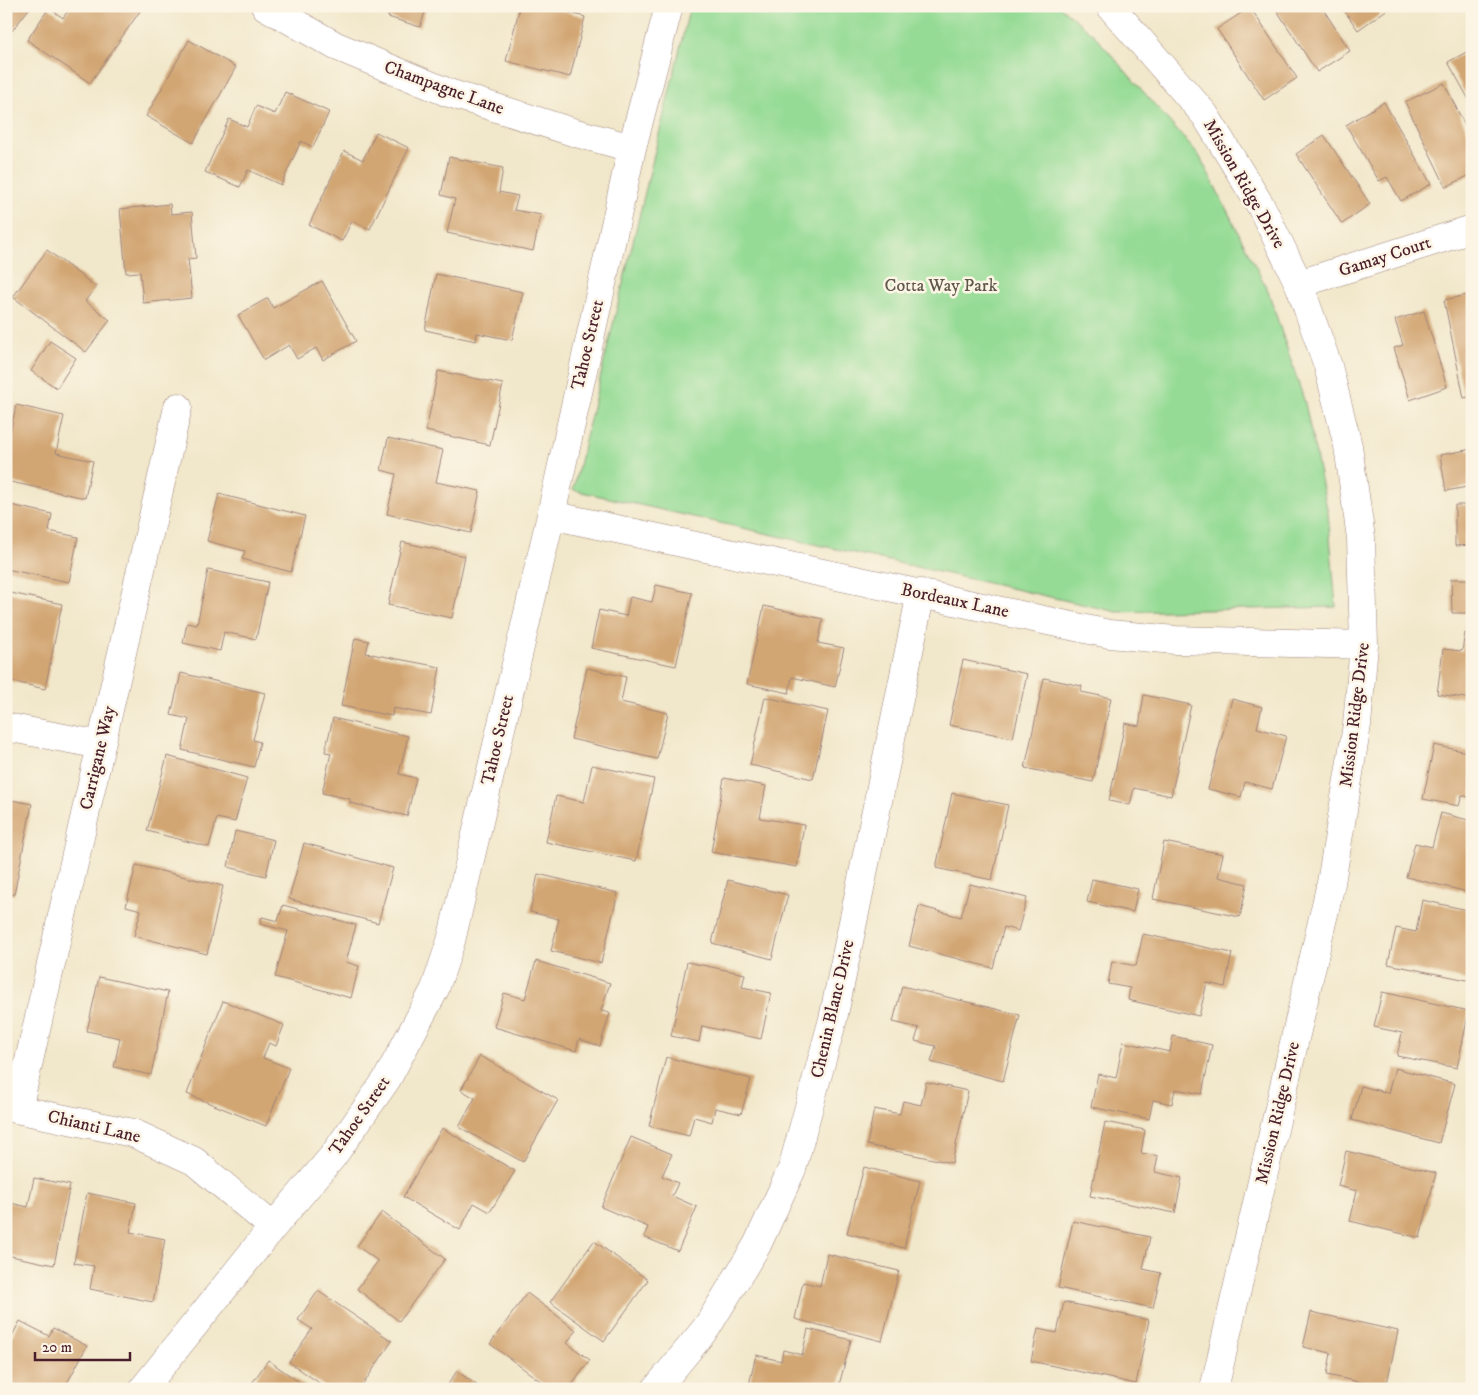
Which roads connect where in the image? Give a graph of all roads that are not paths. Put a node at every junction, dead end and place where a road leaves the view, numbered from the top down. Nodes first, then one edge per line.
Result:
1 (264, 6) edge
2 (669, 6) edge
3 (1114, 7) edge
4 (632, 148) junction
5 (1472, 229) edge
6 (1299, 284) junction
7 (178, 407) dead end
8 (551, 515) junction
9 (922, 593) junction
10 (1364, 645) junction
11 (6, 727) edge
12 (101, 745) junction
13 (12, 1108) edge
14 (273, 1227) junction
15 (143, 1389) edge
16 (656, 1389) edge
17 (1214, 1389) edge

1 - 4 street, Champagne Lane
2 - 4 street, Tahoe Street
3 - 6 street, Mission Ridge Drive
4 - 8 street, Tahoe Street
5 - 6 street, Gamay Court
6 - 10 street, Mission Ridge Drive
7 - 12 street, Carrigane Way
8 - 9 street, Bordeaux Lane
8 - 14 street, Tahoe Street
9 - 10 street, Bordeaux Lane
9 - 16 street, Chenin Blanc Drive
10 - 17 street, Mission Ridge Drive
11 - 12 street
12 - 13 street, Carrigane Way
13 - 14 street, Chianti Lane
14 - 15 street, Tahoe Street

